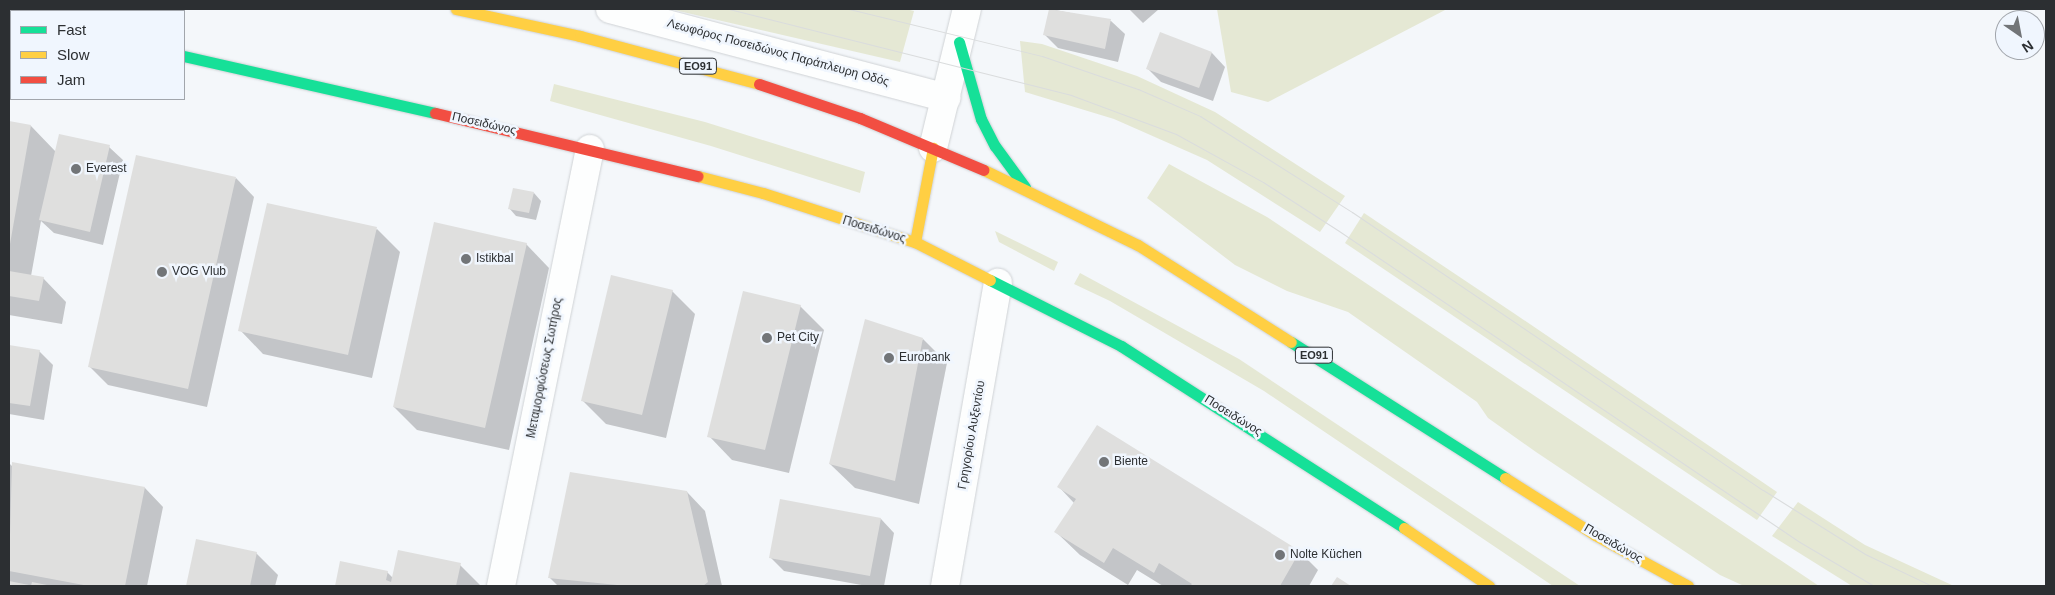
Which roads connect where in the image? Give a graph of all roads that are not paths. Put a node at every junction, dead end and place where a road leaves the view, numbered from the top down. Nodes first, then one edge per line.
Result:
1 (456, 9) edge
2 (610, 9) edge
3 (967, 9) edge
4 (959, 42) junction
5 (185, 56) edge
6 (946, 98) junction
7 (933, 148) junction
8 (590, 149) junction
9 (1026, 188) junction
10 (915, 242) junction
11 (998, 283) junction
12 (500, 586) edge
13 (945, 586) edge
14 (1489, 586) edge
15 (1688, 586) edge

1 - 7 highway, Ποσειδώνος / ΕΟ91
2 - 6 street, Λεωφόρος Ποσειδώνος Παράπλευρη Οδός
3 - 4 street
4 - 6 street
4 - 9 highway
5 - 8 highway, Ποσειδώνος
6 - 7 street
7 - 9 highway, Ποσειδώνος / ΕΟ91
7 - 10 highway
8 - 10 highway, Ποσειδώνος
8 - 12 street, Μεταμορφώσεως Σωτήρος
9 - 15 highway, Ποσειδώνος / ΕΟ91
10 - 11 highway, Ποσειδώνος
11 - 13 street, Γρηγορίου Αυξεντίου
11 - 14 highway, Ποσειδώνος

